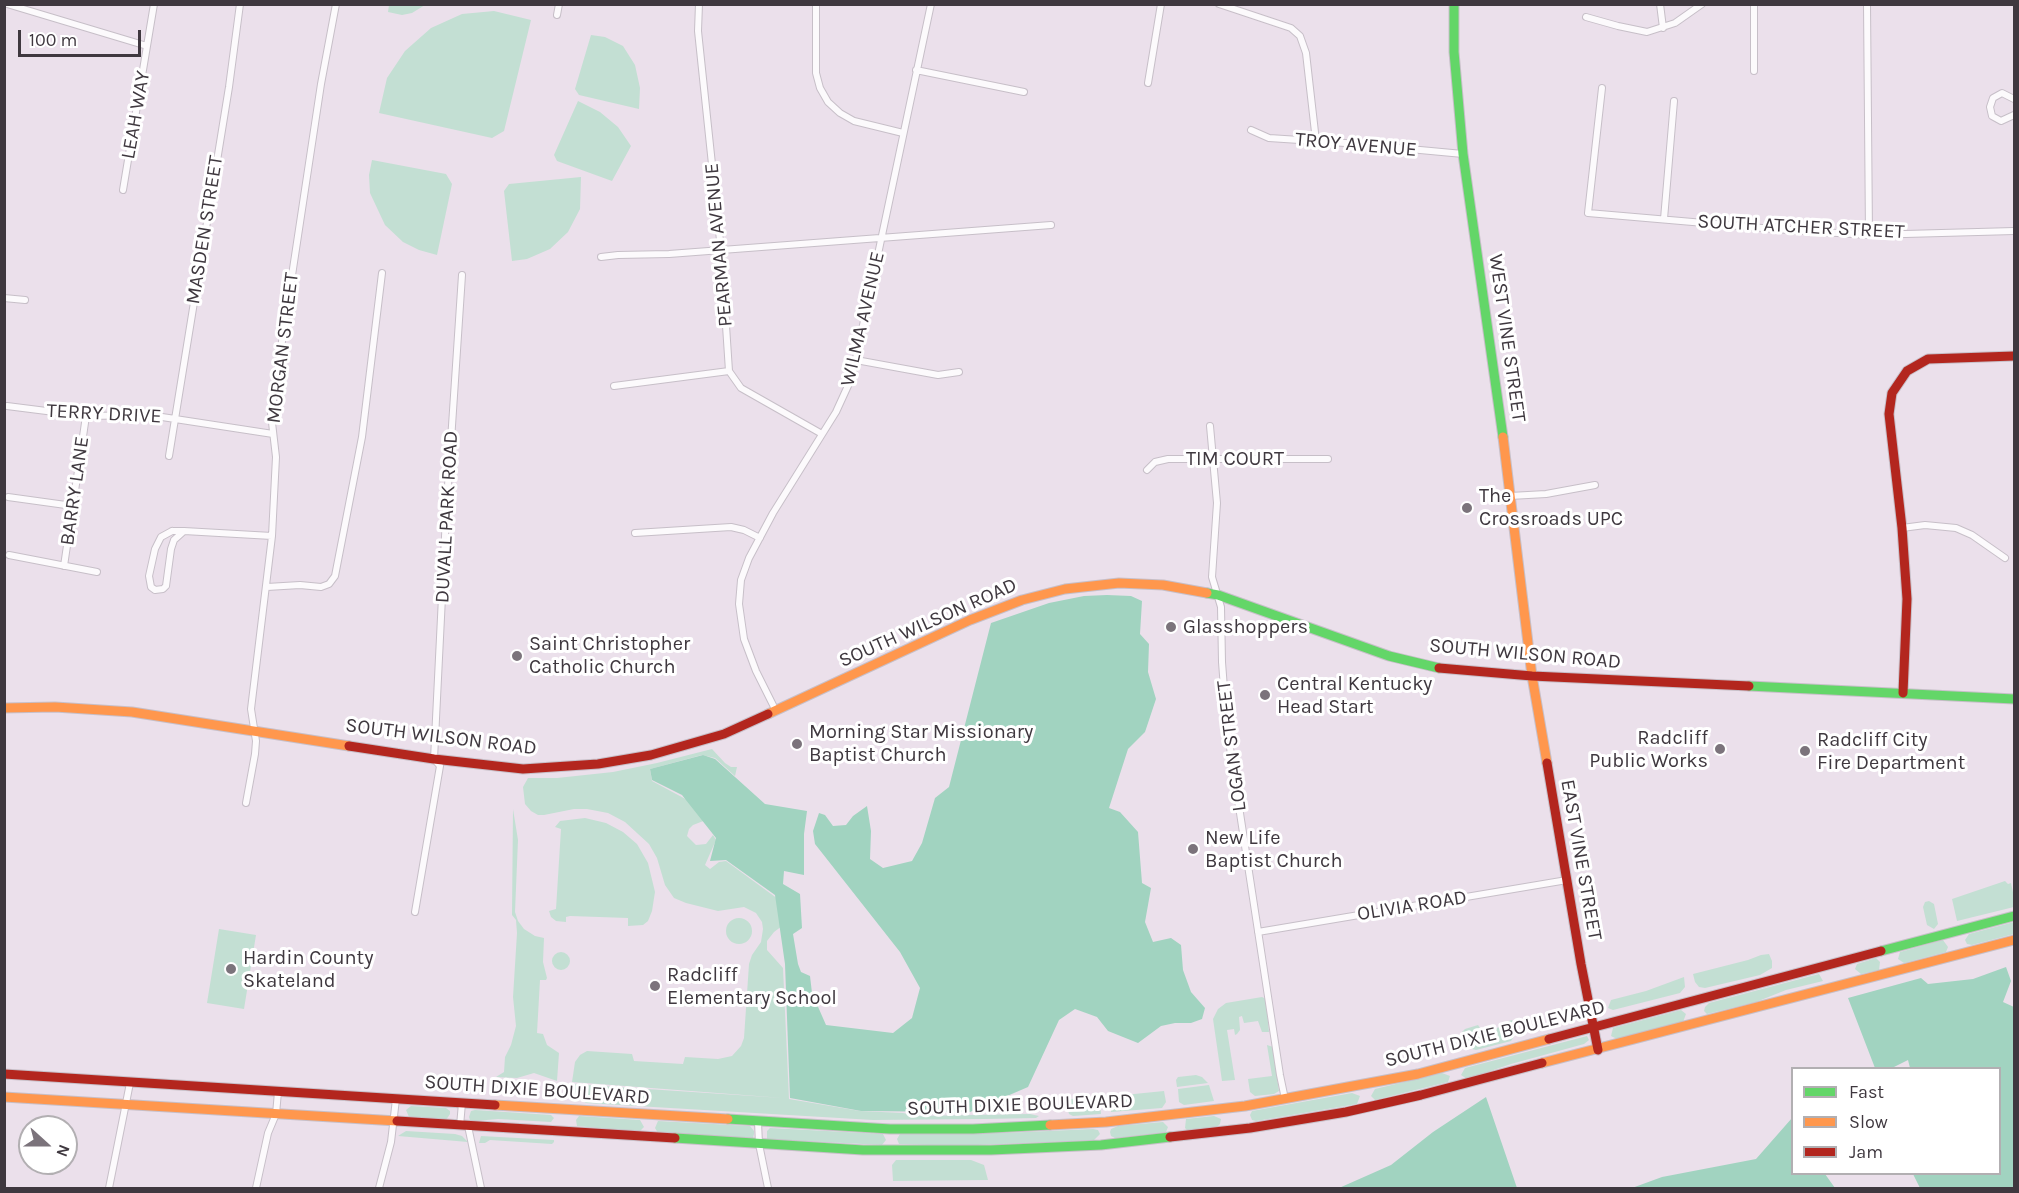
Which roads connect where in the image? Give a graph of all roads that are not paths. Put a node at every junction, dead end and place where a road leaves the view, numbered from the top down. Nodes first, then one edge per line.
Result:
1 (7, 4) edge
2 (154, 4) edge
3 (240, 4) edge
4 (336, 4) edge
5 (559, 4) edge
6 (699, 4) edge
7 (816, 4) edge
8 (931, 4) edge
9 (1161, 4) edge
10 (1219, 4) edge
11 (1455, 4) edge
12 (1660, 4) edge
13 (1702, 4) edge
14 (1754, 4) edge
15 (1867, 4) edge
16 (557, 15) dead end
17 (1586, 17) dead end
18 (1663, 28) junction
19 (147, 46) junction
20 (916, 70) junction
21 (1754, 70) dead end
22 (1148, 83) dead end
23 (1602, 88) dead end
24 (1024, 92) dead end
25 (2014, 99) edge
26 (1674, 101) dead end
27 (2014, 115) edge
28 (1251, 130) dead end
29 (903, 133) junction
30 (1316, 141) junction
31 (1463, 154) junction
32 (123, 190) dead end
33 (1664, 219) junction
34 (1051, 225) dead end
35 (2014, 231) edge
36 (1869, 235) junction
37 (882, 238) junction
38 (721, 250) junction
39 (601, 257) dead end
40 (382, 273) dead end
41 (462, 275) dead end
42 (4, 298) edge
43 (25, 300) dead end
44 (2014, 356) edge
45 (856, 360) junction
46 (729, 371) junction
47 (959, 372) dead end
48 (614, 386) dead end
49 (6, 406) dead end
50 (86, 416) junction
51 (174, 418) junction
52 (1210, 426) dead end
53 (273, 434) junction
54 (822, 435) junction
55 (169, 456) dead end
56 (1213, 459) junction
57 (1328, 459) dead end
58 (1147, 470) dead end
59 (1595, 485) dead end
60 (1510, 496) junction
61 (9, 497) dead end
62 (73, 506) junction
63 (1902, 528) junction
64 (184, 531) junction
65 (635, 533) dead end
66 (272, 536) junction
67 (760, 538) junction
68 (9, 555) dead end
69 (2005, 558) dead end
70 (64, 566) junction
71 (97, 572) dead end
72 (267, 586) junction
73 (1218, 596) junction
74 (1532, 676) junction
75 (1903, 693) junction
76 (2014, 699) edge
77 (4, 708) edge
78 (776, 711) junction
79 (253, 730) junction
80 (434, 759) junction
81 (246, 803) dead end
82 (1567, 880) junction
83 (415, 912) dead end
84 (2014, 916) edge
85 (1258, 932) junction
86 (2014, 939) edge
87 (1594, 1027) junction
88 (1598, 1050) junction
89 (4, 1074) edge
90 (130, 1083) junction
91 (278, 1092) junction
92 (4, 1097) edge
93 (396, 1099) junction
94 (1285, 1100) junction
95 (462, 1103) junction
96 (126, 1105) junction
97 (276, 1114) junction
98 (393, 1122) junction
99 (758, 1122) junction
100 (464, 1126) junction
101 (759, 1144) junction
102 (109, 1188) edge
103 (256, 1188) edge
104 (379, 1188) edge
105 (481, 1188) edge
106 (768, 1188) edge

1 - 19 street
2 - 19 street, LEAH WAY
3 - 51 street, MASDEN STREET
4 - 53 street, MORGAN STREET
5 - 16 street
6 - 38 street, PEARMAN AVENUE
7 - 29 street
8 - 20 street, WILMA AVENUE
9 - 22 street
10 - 30 street
11 - 31 main road, WEST VINE STREET
12 - 18 street
13 - 18 street
14 - 21 street
15 - 36 street
17 - 18 street
19 - 32 street, LEAH WAY
20 - 24 street
20 - 29 street, WILMA AVENUE
23 - 33 street, SOUTH ATCHER STREET
25 - 27 street
26 - 33 street
28 - 30 street, TROY AVENUE
29 - 37 street, WILMA AVENUE
30 - 31 street, TROY AVENUE
31 - 60 main road, WEST VINE STREET
33 - 36 street, SOUTH ATCHER STREET
34 - 37 street
35 - 36 street, SOUTH ATCHER STREET
37 - 38 street
37 - 45 street, WILMA AVENUE
38 - 39 street
38 - 46 street, PEARMAN AVENUE
40 - 72 street
41 - 80 street, DUVALL PARK ROAD
42 - 43 street
44 - 63 main road
45 - 47 street
45 - 54 street, WILMA AVENUE
46 - 48 street
46 - 54 street
49 - 50 street, TERRY DRIVE
50 - 51 street, TERRY DRIVE
50 - 62 street, BARRY LANE
51 - 53 street, TERRY DRIVE
51 - 55 street, MASDEN STREET
52 - 56 street, LOGAN STREET
53 - 66 street, MORGAN STREET
54 - 67 street, WILMA AVENUE
56 - 57 street, TIM COURT
56 - 58 street, TIM COURT
56 - 73 street, LOGAN STREET
59 - 60 street
60 - 74 main road, WEST VINE STREET
61 - 62 street
62 - 70 street, BARRY LANE
63 - 69 street
63 - 75 main road
64 - 64 street
64 - 66 street
65 - 67 street
66 - 72 street, MORGAN STREET
67 - 78 street, WILMA AVENUE
68 - 70 street
70 - 71 street
72 - 79 street, MORGAN STREET
73 - 74 main road, SOUTH WILSON ROAD
73 - 78 main road, SOUTH WILSON ROAD
73 - 85 street, LOGAN STREET
74 - 75 main road, SOUTH WILSON ROAD
74 - 82 main road, EAST VINE STREET
75 - 76 main road, SOUTH WILSON ROAD
77 - 79 main road, SOUTH WILSON ROAD
78 - 80 main road, SOUTH WILSON ROAD
79 - 80 main road, SOUTH WILSON ROAD
79 - 81 street, MORGAN STREET
80 - 83 street, DUVALL PARK ROAD
82 - 85 street, OLIVIA ROAD
82 - 87 main road, EAST VINE STREET
84 - 87 main road, SOUTH DIXIE BOULEVARD
85 - 94 street, LOGAN STREET
86 - 88 main road, SOUTH DIXIE BOULEVARD
87 - 88 main road, EAST VINE STREET
87 - 94 main road, SOUTH DIXIE BOULEVARD
88 - 101 main road, SOUTH DIXIE BOULEVARD
89 - 90 main road, SOUTH DIXIE BOULEVARD
90 - 91 main road, SOUTH DIXIE BOULEVARD
90 - 96 street
91 - 93 main road, SOUTH DIXIE BOULEVARD
91 - 97 street
92 - 96 main road, SOUTH DIXIE BOULEVARD
93 - 95 main road, SOUTH DIXIE BOULEVARD
93 - 98 street
94 - 99 main road, SOUTH DIXIE BOULEVARD
95 - 99 main road, SOUTH DIXIE BOULEVARD
95 - 100 street
96 - 97 main road, SOUTH DIXIE BOULEVARD
96 - 102 street
97 - 98 main road, SOUTH DIXIE BOULEVARD
97 - 103 street
98 - 100 main road, SOUTH DIXIE BOULEVARD
98 - 104 street
99 - 101 street
100 - 101 main road, SOUTH DIXIE BOULEVARD
100 - 105 street
101 - 106 street

